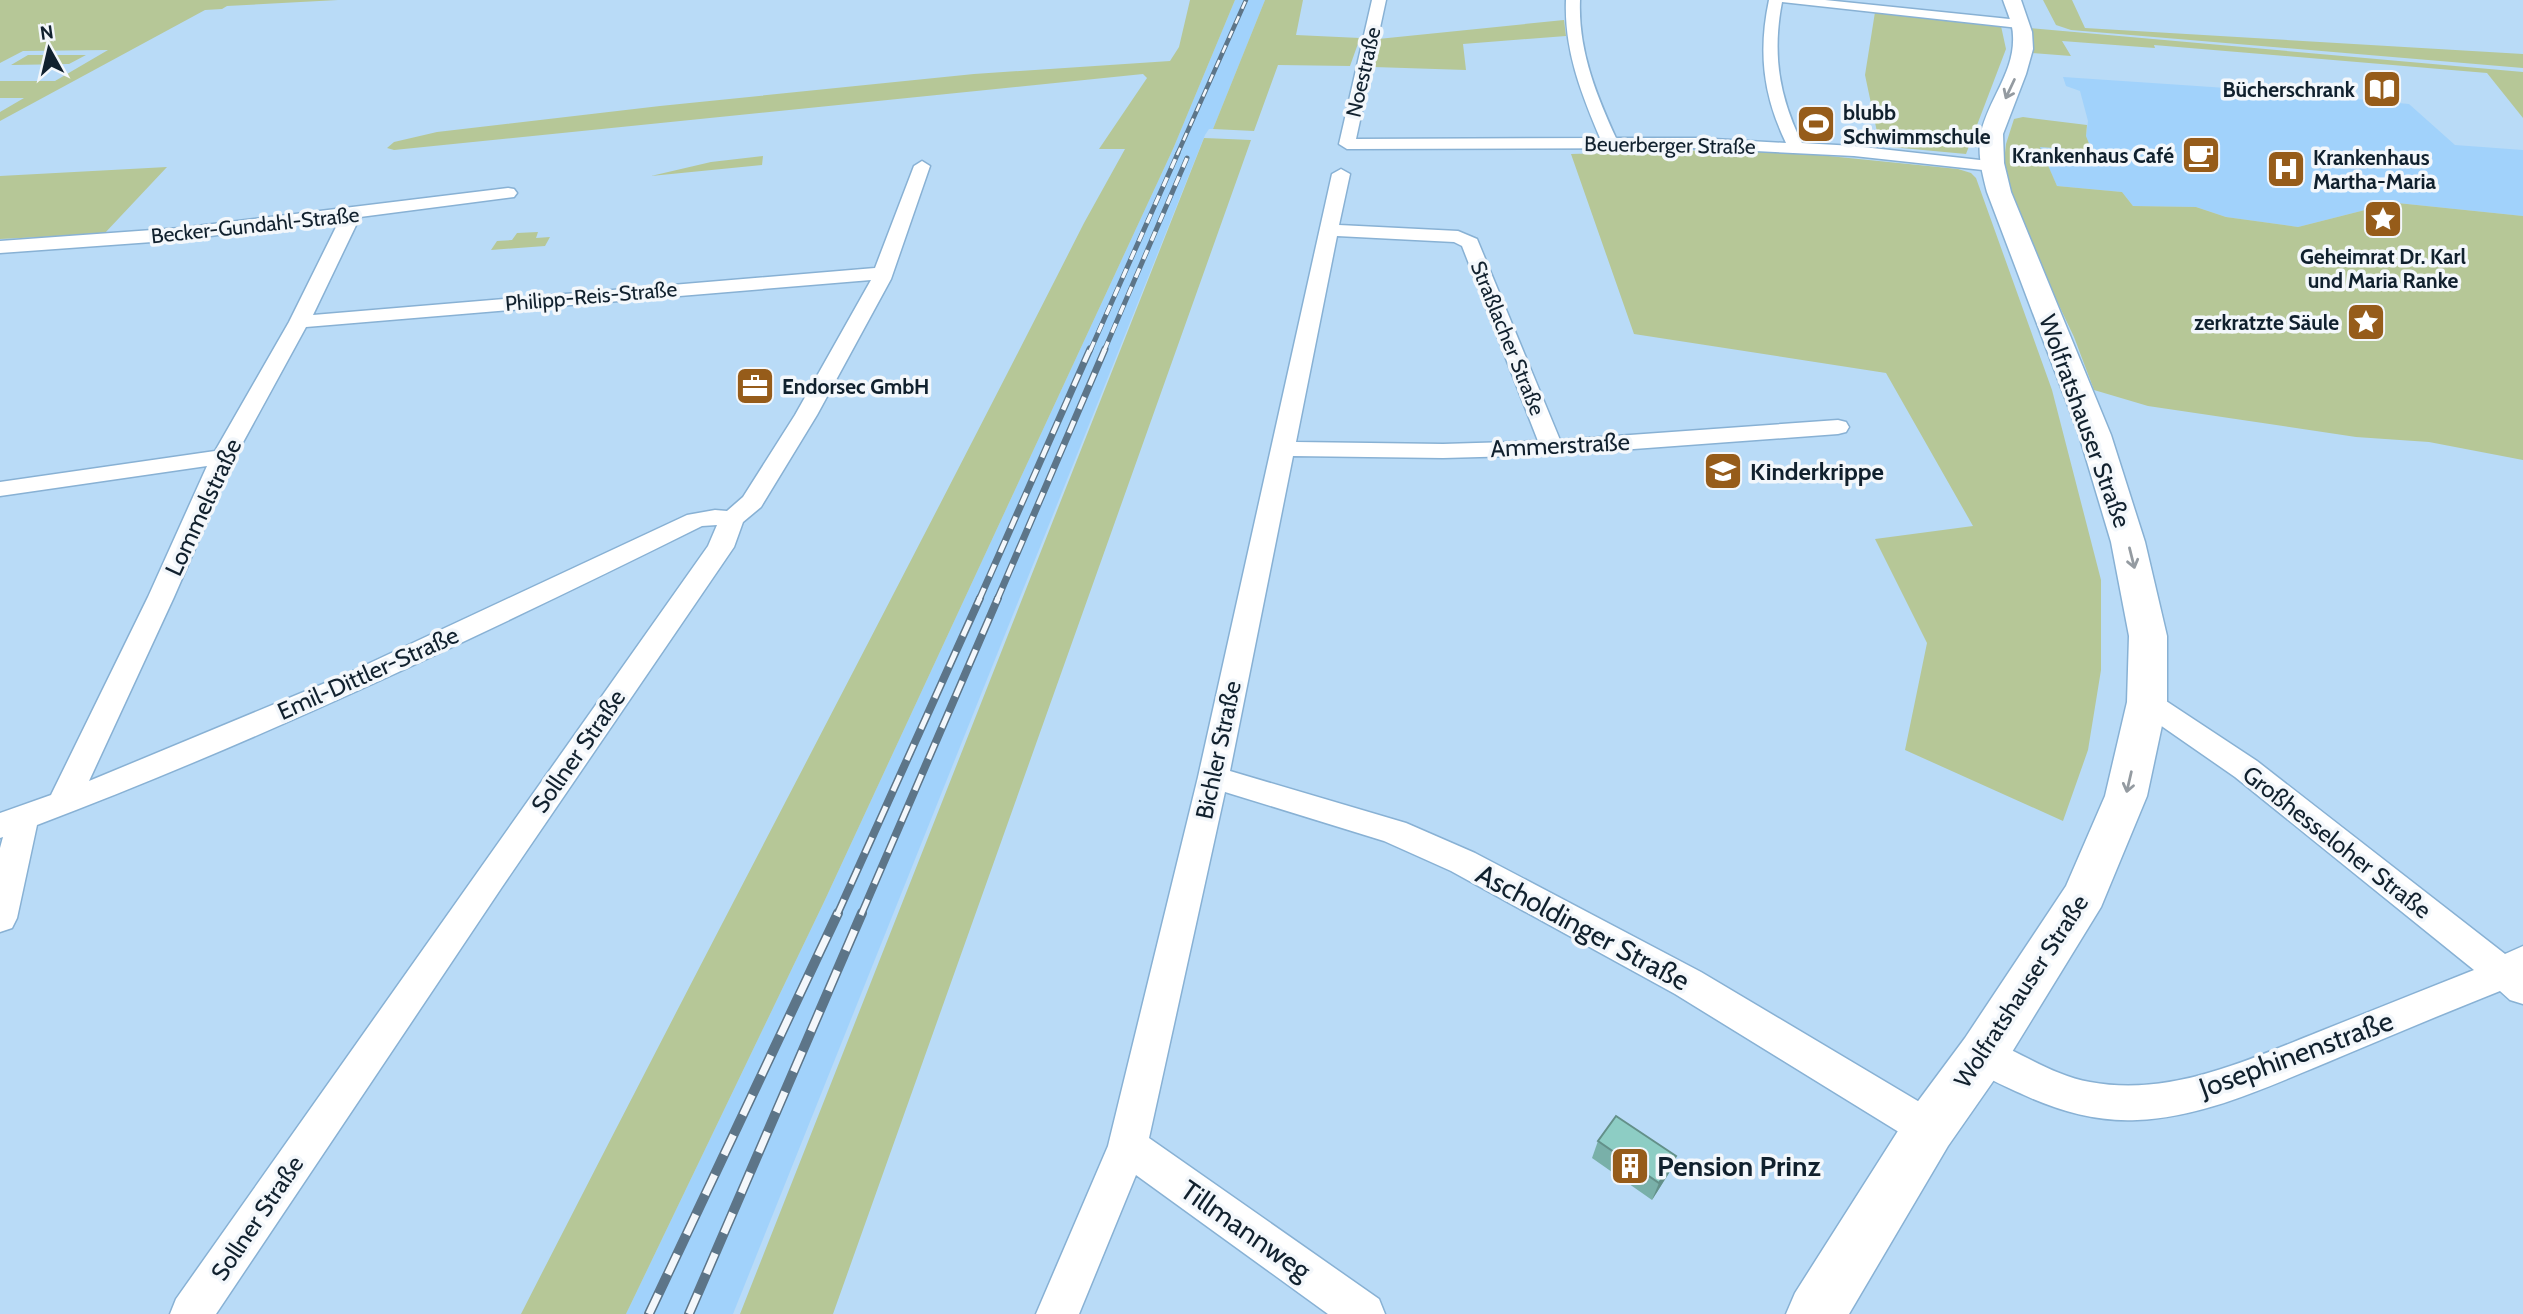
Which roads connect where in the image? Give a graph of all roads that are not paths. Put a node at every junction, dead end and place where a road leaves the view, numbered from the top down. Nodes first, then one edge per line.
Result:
1 (1379, 0) edge
2 (1573, 0) edge
3 (1776, 0) edge
4 (1787, 0) edge
5 (2016, 12) edge
6 (1610, 143) junction
7 (1347, 144) joint
8 (1796, 147) junction
9 (922, 166) dead end
10 (1992, 166) junction
11 (1341, 173) dead end
12 (508, 193) dead end
13 (352, 214) junction
14 (1330, 230) junction
15 (20, 246) junction
16 (0, 247) edge
17 (0, 263) edge
18 (883, 274) junction
19 (299, 322) junction
20 (1838, 427) dead end
21 (1552, 448) junction
22 (1282, 449) junction
23 (223, 457) junction
24 (0, 489) edge
25 (732, 519) junction
26 (2147, 702) junction
27 (1213, 777) junction
28 (62, 804) junction
29 (11, 822) edge
30 (0, 918) edge
31 (2516, 975) edge
32 (1983, 1054) junction
33 (1929, 1129) junction
34 (1128, 1146) junction
35 (191, 1314) edge
36 (1057, 1314) edge
37 (1364, 1314) edge
38 (1816, 1314) edge

1 - 7 street, Noestraße
2 - 6 street
3 - 8 street
4 - 5 street
5 -> 10 main road, Wolfratshauser Straße
6 - 7 street, Beuerberger Straße
6 - 8 street, Beuerberger Straße
8 - 10 street, Beuerberger Straße
9 - 18 street, Sollner Straße
10 -> 26 main road, Wolfratshauser Straße
11 - 14 street, Bichler Straße
12 - 13 street, Becker-Gundahl-Straße
13 - 15 street, Becker-Gundahl-Straße
13 - 19 street, Lommelstraße
14 - 21 street, Straßlacher Straße
14 - 22 street, Bichler Straße
15 - 16 street, Becker-Gundahl-Straße
15 - 17 street
18 - 19 street, Philipp-Reis-Straße
18 - 25 street, Sollner Straße
19 - 23 street, Lommelstraße
20 - 21 street, Ammerstraße
21 - 22 street, Ammerstraße
22 - 27 street, Bichler Straße
23 - 24 street
23 - 28 street, Lommelstraße
25 - 28 street, Emil-Dittler-Straße
25 - 35 street, Sollner Straße
26 - 31 street, Großhesseloher Straße
26 -> 32 main road, Wolfratshauser Straße
27 - 33 street, Ascholdinger Straße
27 - 34 street, Bichler Straße
28 - 29 street, Emil-Dittler-Straße
29 - 30 street
31 - 32 street, Josephinenstraße
32 - 33 main road, Wolfratshauser Straße
33 - 38 main road, Wolfratshauser Straße
34 - 36 street, Bichler Straße
34 - 37 street, Tillmannweg

